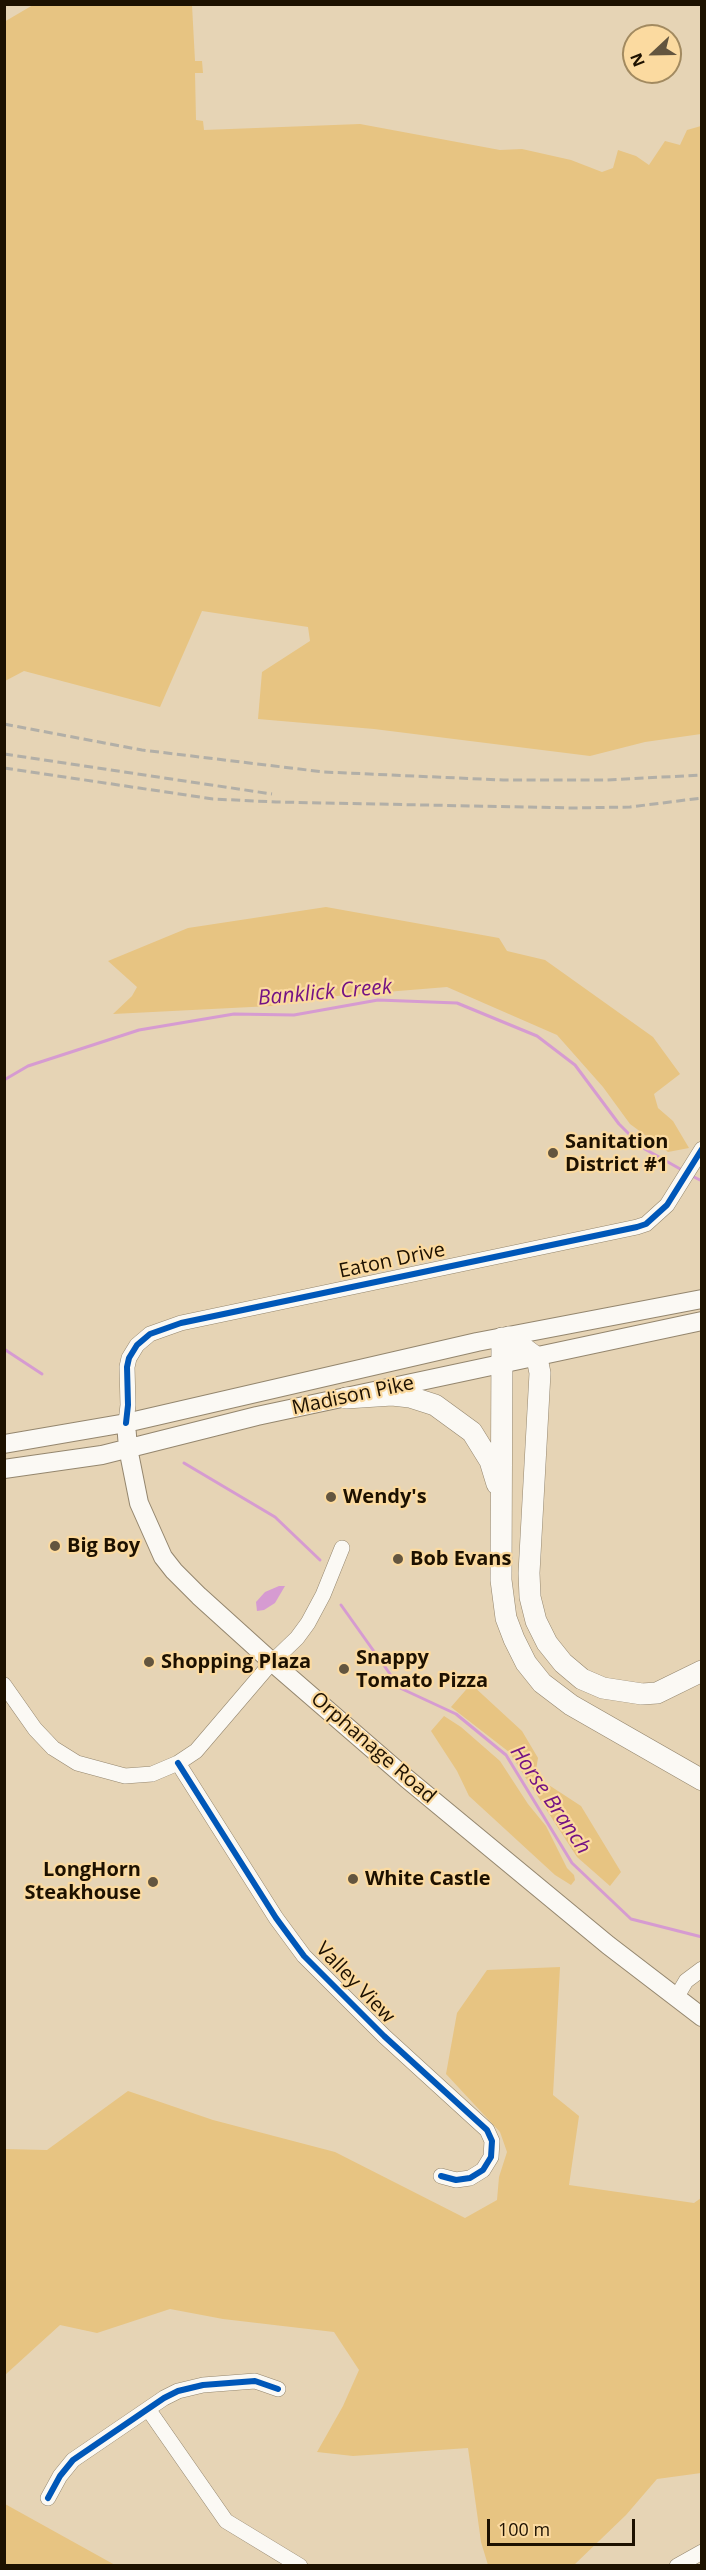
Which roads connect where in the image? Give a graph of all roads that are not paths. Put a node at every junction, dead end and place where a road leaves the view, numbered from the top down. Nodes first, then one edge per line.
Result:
1 (702, 1149) edge
2 (702, 1299) edge
3 (702, 1322) edge
4 (506, 1338) junction
5 (537, 1358) junction
6 (502, 1362) junction
7 (346, 1398) junction
8 (126, 1423) junction
9 (4, 1444) edge
10 (128, 1448) junction
11 (4, 1469) edge
12 (501, 1504) junction
13 (342, 1548) dead end
14 (272, 1662) junction
15 (702, 1671) edge
16 (4, 1686) edge
17 (178, 1763) junction
18 (702, 1780) edge
19 (702, 1969) edge
20 (676, 1998) junction
21 (702, 2017) edge
22 (441, 2176) dead end
23 (278, 2389) dead end
24 (148, 2409) junction
25 (48, 2498) dead end
26 (702, 2552) edge
27 (300, 2565) edge
28 (677, 2565) edge

1 - 8 street, Eaton Drive
2 - 4 main road, Madison Pike
3 - 5 main road, Madison Pike
4 - 5 highway
4 - 6 highway
4 - 8 main road, Madison Pike
5 - 6 main road, Madison Pike
5 - 15 highway
6 - 7 main road, Madison Pike
6 - 12 highway
7 - 10 main road, Madison Pike
7 - 12 highway
8 - 9 main road, Madison Pike
8 - 10 main road, Orphanage Road
10 - 11 main road, Madison Pike
10 - 14 main road, Orphanage Road
12 - 18 highway
13 - 14 street
14 - 17 street
14 - 20 main road, Orphanage Road
16 - 17 street
17 - 22 street, Valley View
19 - 20 street
20 - 21 main road, Orphanage Road
23 - 24 street
24 - 25 street
24 - 27 street
26 - 28 street

